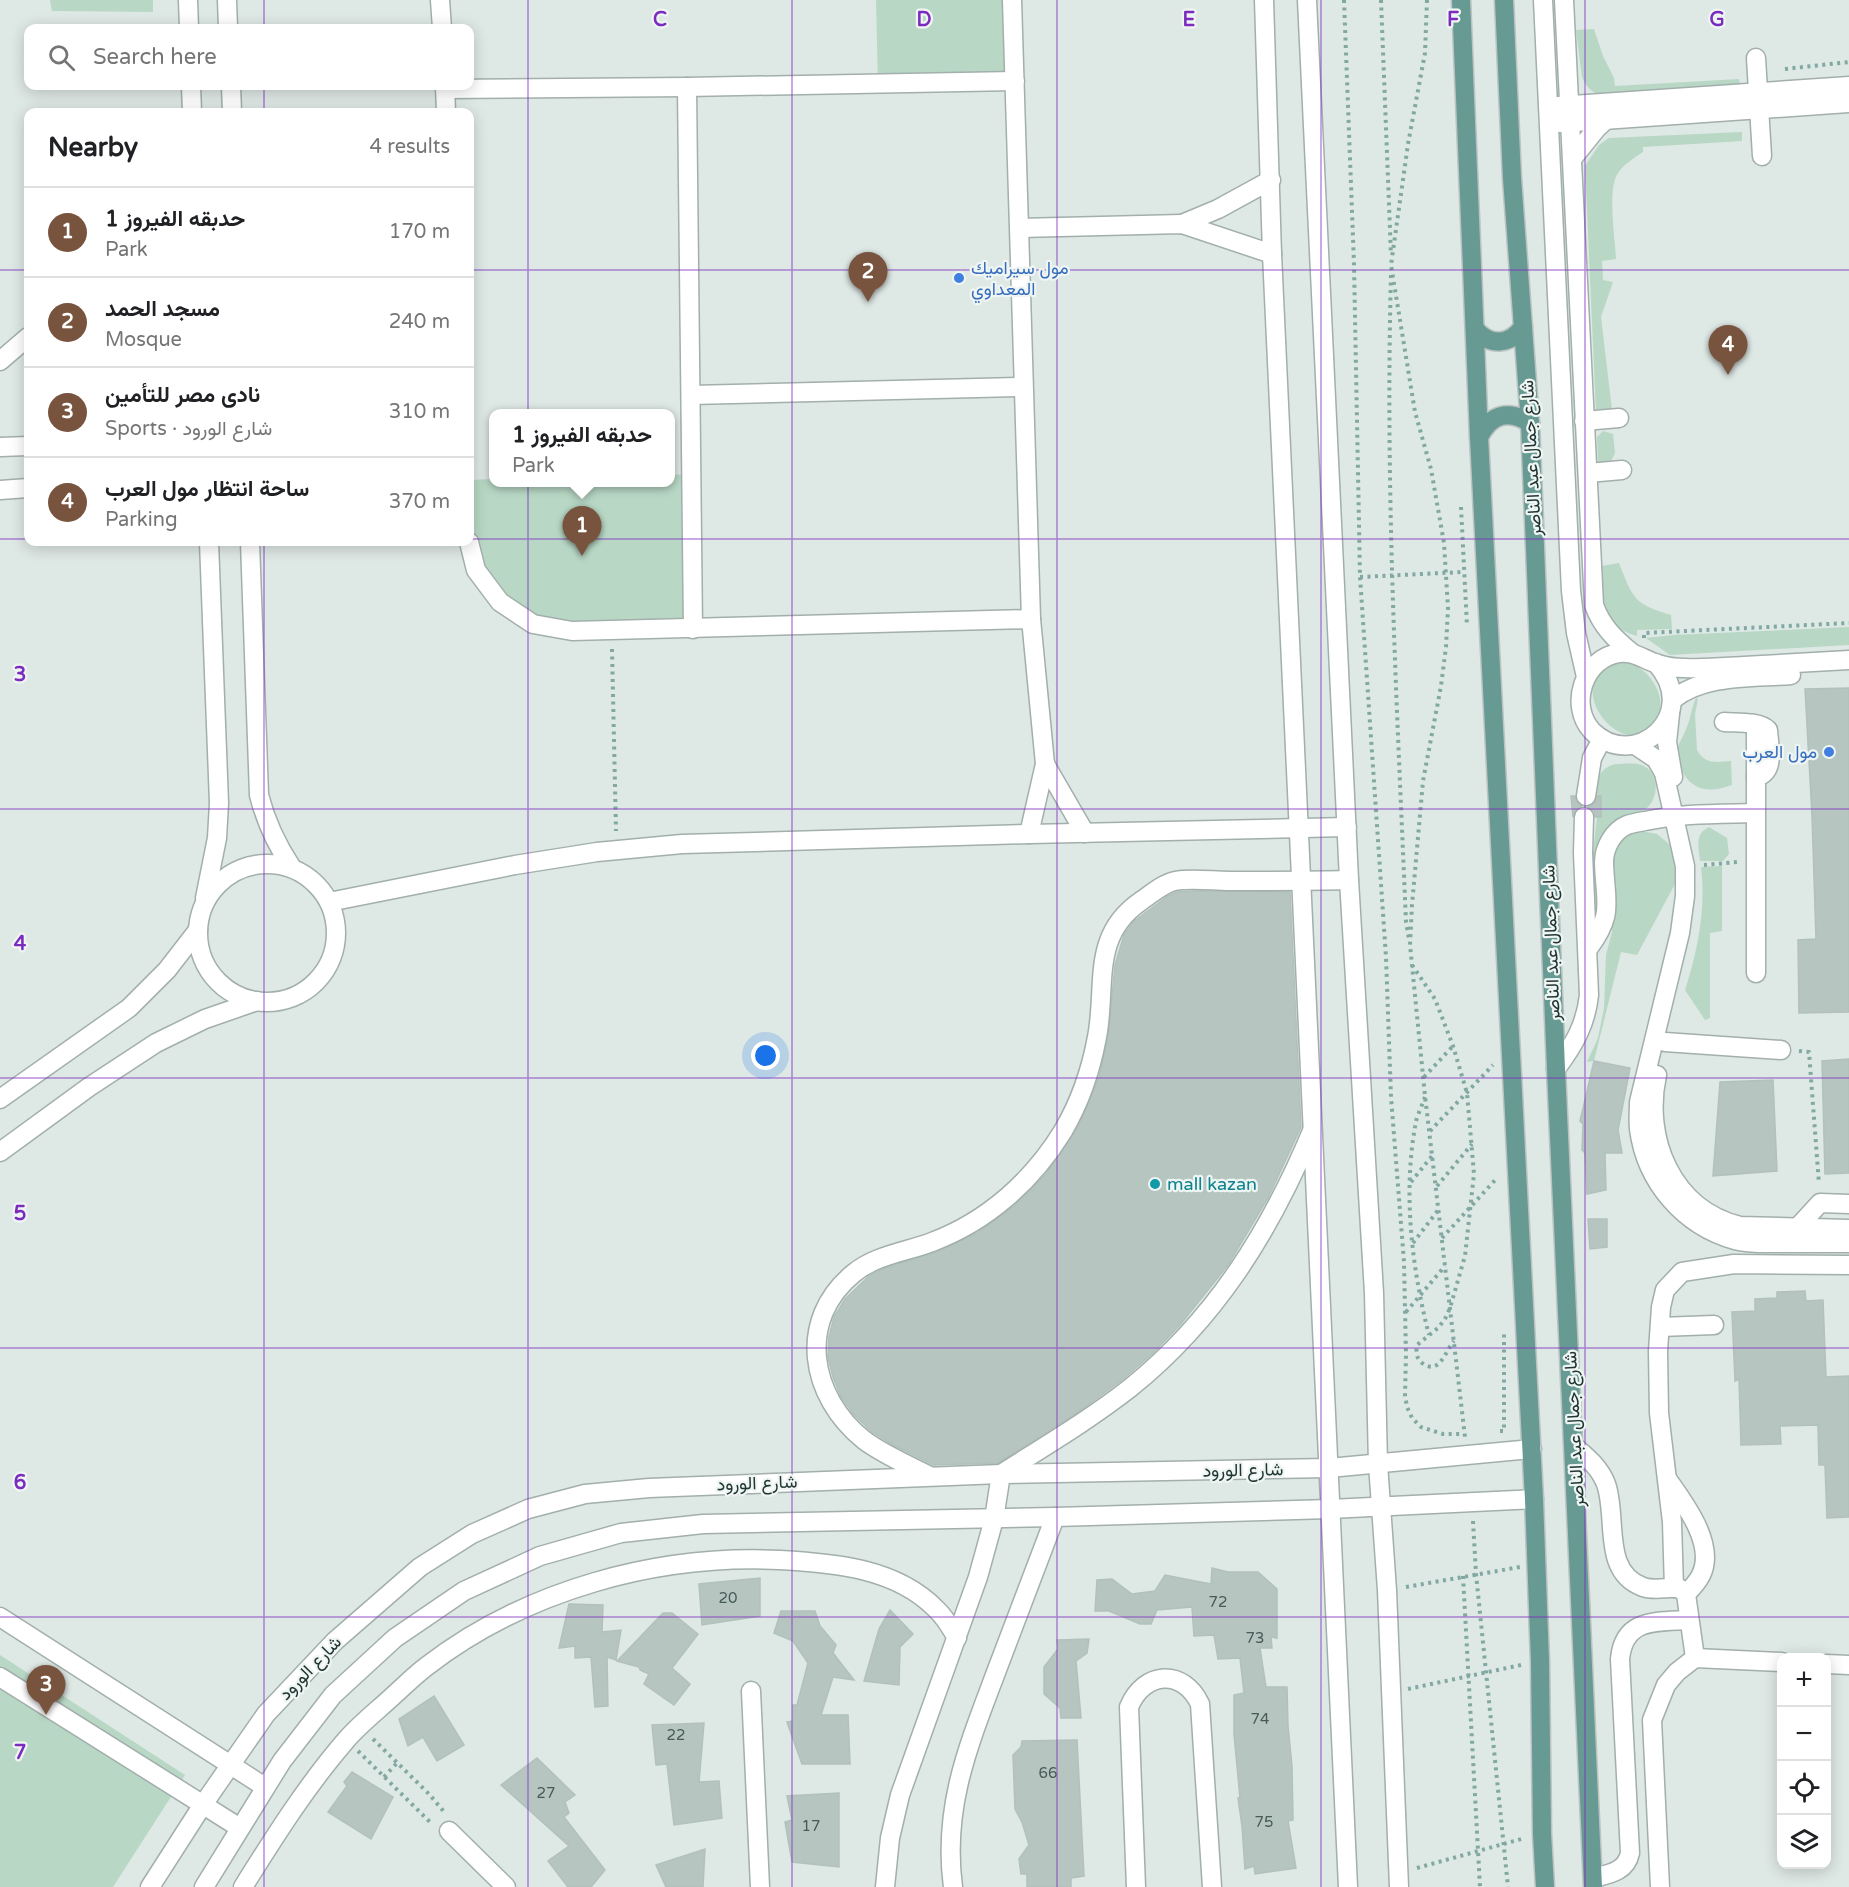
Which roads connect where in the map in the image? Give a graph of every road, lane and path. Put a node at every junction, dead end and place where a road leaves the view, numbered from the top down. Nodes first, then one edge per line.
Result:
1 (188, 0) edge
2 (227, 0) edge
3 (441, 0) edge
4 (1012, 0) edge
5 (1264, 0) edge
6 (1307, 0) edge
7 (1344, 0) edge
8 (1381, 0) edge
9 (1427, 0) edge
10 (1461, 0) edge
11 (1504, 0) edge
12 (1543, 0) edge
13 (1564, 0) edge
14 (189, 24) edge
15 (228, 24) edge
16 (442, 24) edge
17 (1756, 58) dead end
18 (1568, 75) junction
19 (1015, 81) junction
20 (1849, 86) edge
21 (474, 87) edge
22 (687, 87) junction
23 (231, 90) edge
24 (445, 90) edge
25 (1758, 100) junction
26 (1849, 103) edge
27 (232, 108) edge
28 (446, 108) edge
29 (1608, 111) junction
30 (1570, 114) junction
31 (1549, 115) junction
32 (1762, 156) dead end
33 (1572, 159) junction
34 (1271, 180) junction
35 (1182, 224) junction
36 (1020, 228) junction
37 (1272, 254) junction
38 (1391, 265) junction
39 (1523, 327) junction
40 (1475, 329) junction
41 (24, 340) edge
42 (0, 361) edge
43 (1023, 387) junction
44 (691, 395) junction
45 (1619, 418) dead end
46 (1584, 421) junction
47 (1530, 423) junction
48 (1479, 436) junction
49 (24, 446) edge
50 (0, 447) edge
51 (1622, 470) dead end
52 (1588, 473) junction
53 (24, 488) edge
54 (0, 490) edge
55 (1461, 501) dead end
56 (209, 546) edge
57 (250, 546) edge
58 (470, 546) edge
59 (1446, 572) junction
60 (1463, 572) junction
61 (1391, 575) junction
62 (1360, 577) junction
63 (1031, 619) junction
64 (1849, 623) edge
65 (693, 629) junction
66 (612, 631) junction
67 (1467, 631) dead end
68 (1644, 658) junction
69 (1849, 660) edge
70 (1849, 672) edge
71 (1586, 677) junction
72 (1671, 707) junction
73 (1724, 723) dead end
74 (1602, 739) junction
75 (1635, 745) junction
76 (1045, 764) junction
77 (1587, 796) dead end
78 (1755, 813) junction
79 (1678, 815) junction
80 (1584, 817) dead end
81 (1347, 827) junction
82 (1300, 830) junction
83 (1085, 833) junction
84 (1029, 834) junction
85 (616, 851) junction
86 (1755, 861) junction
87 (1693, 866) junction
88 (292, 868) junction
89 (1349, 880) junction
90 (1303, 881) junction
91 (329, 902) junction
92 (203, 905) junction
93 (198, 930) junction
94 (1410, 945) junction
95 (1588, 949) junction
96 (1412, 965) junction
97 (1756, 973) dead end
98 (257, 1001) junction
99 (1665, 1042) junction
100 (1453, 1046) junction
101 (1780, 1050) joint
102 (1556, 1069) junction
103 (1495, 1075) dead end
104 (1424, 1078) junction
105 (1467, 1093) junction
106 (1425, 1096) junction
107 (0, 1099) edge
108 (1314, 1127) junction
109 (1430, 1132) junction
110 (1472, 1144) junction
111 (0, 1152) edge
112 (1432, 1156) junction
113 (1410, 1183) junction
114 (1436, 1187) junction
115 (1500, 1187) dead end
116 (1820, 1203) junction
117 (1849, 1204) edge
118 (1470, 1207) junction
119 (1439, 1209) junction
120 (1797, 1228) junction
121 (1849, 1228) edge
122 (1442, 1238) junction
123 (1849, 1243) edge
124 (1413, 1244) junction
125 (1849, 1265) edge
126 (1445, 1266) junction
127 (1420, 1295) junction
128 (1450, 1308) junction
129 (1405, 1312) junction
130 (1714, 1324) dead end
131 (1660, 1327) junction
132 (1504, 1329) dead end
133 (1429, 1335) junction
134 (1454, 1341) junction
135 (1494, 1432) dead end
136 (1474, 1433) dead end
137 (1465, 1434) junction
138 (1574, 1446) junction
139 (1532, 1449) junction
140 (1467, 1455) junction
141 (1378, 1464) junction
142 (1329, 1468) junction
143 (1001, 1474) junction
144 (931, 1476) junction
145 (1667, 1479) junction
146 (1534, 1499) junction
147 (1472, 1501) junction
148 (1382, 1506) junction
149 (1330, 1509) junction
150 (1055, 1517) junction
151 (994, 1519) junction
152 (1537, 1565) junction
153 (1476, 1574) junction
154 (1463, 1576) junction
155 (1388, 1590) junction
156 (1680, 1591) junction
157 (0, 1617) edge
158 (1689, 1620) junction
159 (957, 1638) junction
160 (1695, 1658) junction
161 (1540, 1661) junction
162 (1777, 1662) edge
163 (1831, 1664) edge
164 (1849, 1665) edge
165 (1486, 1671) junction
166 (1468, 1674) junction
167 (0, 1677) edge
168 (751, 1691) dead end
169 (1392, 1692) junction
170 (353, 1733) junction
171 (397, 1763) junction
172 (229, 1765) junction
173 (384, 1777) junction
174 (265, 1787) junction
175 (202, 1806) junction
176 (240, 1828) junction
177 (449, 1831) junction
178 (1542, 1834) junction
179 (1504, 1844) junction
180 (1478, 1851) junction
181 (1399, 1880) edge
182 (1593, 1882) edge
183 (150, 1887) edge
184 (204, 1887) edge
185 (243, 1887) edge
186 (506, 1887) edge
187 (760, 1887) edge
188 (885, 1887) edge
189 (953, 1887) edge
190 (1136, 1887) edge
191 (1212, 1887) edge
192 (1348, 1887) edge
193 (1480, 1887) edge
194 (1508, 1887) edge
195 (1545, 1887) edge
196 (1660, 1887) edge

1 - 14 street
2 - 15 street
3 - 16 street
4 - 19 street
5 - 34 street
6 - 81 street
7 - 62 path
8 - 38 path
9 - 38 path
10 - 40 main road
11 - 39 main road, شارع جمال عبد الناصر
12 - 31 street
13 - 18 street
17 - 25 street
18 - 29 street
18 - 30 street
19 - 22 street
19 - 36 street
20 - 25 street
21 - 22 street
22 - 44 street
23 - 27 street
24 - 28 street
25 - 26 street
25 - 29 street
25 - 32 street
29 - 30 street
29 - 33 street
30 - 31 street
30 - 33 street
31 - 71 street
33 - 46 street
34 - 35 street
34 - 37 street
35 - 36 street
35 - 37 street
36 - 43 street
37 - 82 street
38 - 59 path
38 - 61 path
39 - 40 main road
39 - 47 main road, شارع جمال عبد الناصر
40 - 48 main road
41 - 42 street
43 - 44 street
43 - 63 street
44 - 65 street
45 - 46 street
46 - 52 street
47 - 48 main road
47 - 102 main road, شارع جمال عبد الناصر
48 - 139 main road
49 - 50 street
51 - 52 street
52 - 68 street
53 - 54 street
55 - 60 path
56 - 92 street
57 - 88 street
58 - 66 street
59 - 60 path
59 - 61 path
59 - 94 path
60 - 67 path
61 - 62 path
61 - 94 path
62 - 129 path
63 - 65 street
63 - 76 street
64 - 68 path
65 - 66 street
66 - 85 path
68 - 69 street
68 - 71 street
68 - 72 street
70 - 72 street
71 - 74 street
72 - 75 street
72 - 79 street
73 - 78 street
74 - 75 street
74 - 77 street
75 - 79 street
76 - 83 street
76 - 84 street
78 - 79 street
78 - 86 street
79 - 87 street
79 - 95 street
79 - 123 street
80 - 95 street
81 - 82 street
81 - 89 street
82 - 83 street
82 - 90 street
83 - 84 street
84 - 85 street
85 - 91 street
86 - 87 path
86 - 97 street
87 - 99 street
88 - 91 street
88 - 92 street
89 - 90 street
89 - 141 street
90 - 108 street
90 - 144 street
91 - 98 street
92 - 93 street
93 - 98 street
93 - 107 street
94 - 96 path
95 - 102 street
96 - 100 path
96 - 104 path
98 - 111 street
99 - 101 street
99 - 120 street
100 - 104 path
100 - 105 path
101 - 116 path
102 - 138 main road, شارع جمال عبد الناصر
103 - 105 path
104 - 106 path
105 - 109 path
105 - 110 path
106 - 109 path
106 - 113 path
108 - 142 street
108 - 143 street
109 - 112 path
110 - 114 path
110 - 118 path
112 - 113 path
112 - 114 path
113 - 124 path
114 - 119 path
115 - 118 path
116 - 117 street
116 - 120 street
118 - 122 path
118 - 128 path
119 - 122 path
119 - 124 path
120 - 121 street
122 - 126 path
124 - 127 path
125 - 131 street
126 - 127 path
126 - 128 path
127 - 129 path
127 - 133 path
128 - 133 path
128 - 134 path
129 - 137 path
130 - 131 street
131 - 145 street
132 - 135 path
133 - 134 path
134 - 137 path
136 - 137 path
137 - 140 path
138 - 156 street
138 - 182 main road, شارع جمال عبد الناصر
139 - 140 street, شارع الورود
139 - 146 main road
140 - 141 street, شارع الورود
141 - 142 street, شارع الورود
141 - 148 street
142 - 143 street, شارع الورود
142 - 149 street
143 - 144 street, شارع الورود
143 - 151 street
144 - 172 street, شارع الورود
145 - 156 street
145 - 156 street
146 - 147 street, شارع الورود
146 - 152 main road
147 - 148 street, شارع الورود
147 - 153 path
148 - 149 street, شارع الورود
148 - 155 street
149 - 150 street, شارع الورود
149 - 192 street
150 - 151 street, شارع الورود
150 - 189 street
151 - 159 street
151 - 174 street, شارع الورود
152 - 153 path
152 - 161 main road
153 - 154 path
153 - 165 path
154 - 155 path
154 - 166 path
155 - 169 street
156 - 158 street
157 - 172 street
158 - 160 street
158 - 182 street
159 - 170 street
159 - 188 street
160 - 162 street
160 - 196 street
161 - 165 path
161 - 178 main road
163 - 164 street
165 - 166 path
165 - 179 path
166 - 169 path
166 - 180 path
167 - 175 street
168 - 187 street
169 - 181 street
170 - 171 path
170 - 173 path
170 - 185 street
171 - 173 path
171 - 177 path
172 - 174 street
172 - 175 street, شارع الورود
173 - 177 path
174 - 176 street, شارع الورود
175 - 176 street
175 - 183 street, شارع الورود
176 - 184 street, شارع الورود
177 - 186 street
178 - 179 path
178 - 195 main road
179 - 180 path
179 - 194 path
180 - 181 path
180 - 193 path
190 - 191 street

